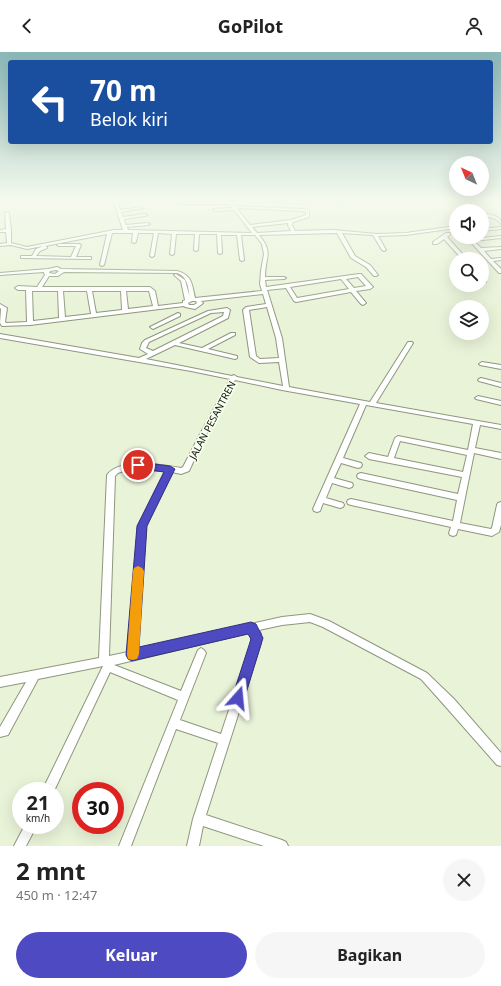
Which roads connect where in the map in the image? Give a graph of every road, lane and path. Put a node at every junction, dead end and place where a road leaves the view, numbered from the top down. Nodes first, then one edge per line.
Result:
1 (9, 237) edge
2 (84, 237) edge
3 (109, 237) edge
4 (135, 237) edge
5 (155, 237) edge
6 (174, 237) edge
7 (197, 237) edge
8 (219, 237) edge
9 (239, 237) edge
10 (259, 237) edge
11 (342, 237) edge
12 (377, 237) edge
13 (443, 237) edge
14 (445, 237) edge
15 (501, 237) edge
16 (489, 238) edge
17 (134, 242) dead end
18 (435, 243) dead end
19 (9, 244) junction
20 (475, 244) edge
21 (0, 245) edge
22 (501, 248) edge
23 (196, 250) dead end
24 (384, 250) dead end
25 (480, 250) junction
26 (459, 252) edge
27 (220, 253) dead end
28 (172, 254) dead end
29 (152, 256) dead end
30 (23, 257) dead end
31 (33, 257) junction
32 (60, 258) junction
33 (73, 258) junction
34 (89, 258) dead end
35 (501, 259) edge
36 (242, 260) dead end
37 (490, 260) junction
38 (102, 265) dead end
39 (501, 271) edge
40 (53, 272) junction
41 (0, 274) edge
42 (376, 275) dead end
43 (0, 277) edge
44 (284, 278) dead end
45 (342, 278) junction
46 (263, 279) junction
47 (287, 286) junction
48 (18, 288) dead end
49 (29, 289) junction
50 (41, 289) junction
51 (60, 289) junction
52 (89, 289) junction
53 (123, 289) junction
54 (353, 290) junction
55 (266, 292) junction
56 (193, 301) junction
57 (363, 303) dead end
58 (270, 305) junction
59 (0, 306) edge
60 (156, 307) junction
61 (125, 311) junction
62 (94, 315) junction
63 (178, 315) dead end
64 (62, 318) junction
65 (30, 322) junction
66 (168, 331) junction
67 (233, 334) dead end
68 (0, 336) edge
69 (174, 343) junction
70 (410, 343) dead end
71 (202, 350) junction
72 (153, 354) junction
73 (235, 357) dead end
74 (140, 360) junction
75 (282, 360) junction
76 (482, 364) dead end
77 (501, 367) edge
78 (234, 377) junction
79 (481, 380) dead end
80 (501, 384) edge
81 (286, 388) junction
82 (478, 398) dead end
83 (364, 402) junction
84 (501, 403) edge
85 (372, 404) junction
86 (477, 422) junction
87 (501, 427) edge
88 (471, 452) junction
89 (369, 456) dead end
90 (501, 456) edge
91 (339, 460) junction
92 (390, 460) junction
93 (358, 465) dead end
94 (170, 469) junction
95 (466, 475) junction
96 (361, 476) dead end
97 (330, 480) junction
98 (349, 485) dead end
99 (462, 498) junction
100 (322, 500) junction
101 (352, 502) dead end
102 (340, 504) dead end
103 (501, 505) edge
104 (317, 509) dead end
105 (454, 529) junction
106 (251, 628) junction
107 (200, 653) dead end
108 (132, 655) junction
109 (108, 663) junction
110 (35, 675) junction
111 (0, 682) edge
112 (183, 696) junction
113 (173, 723) junction
114 (0, 732) edge
115 (225, 740) junction
116 (501, 761) edge
117 (52, 782) edge
118 (199, 819) junction
119 (26, 834) edge
120 (20, 846) edge
121 (125, 846) edge
122 (195, 846) edge
123 (282, 846) edge

1 - 19 street
2 - 19 street
3 - 38 street
4 - 17 street
5 - 29 street
6 - 28 street
7 - 23 street
8 - 27 street
9 - 36 street
10 - 46 street
11 - 42 street
12 - 24 street
13 - 18 street
14 - 26 street
15 - 16 street
19 - 21 street
20 - 25 street
22 - 25 street
25 - 37 street
30 - 31 street
31 - 32 street
31 - 33 street
32 - 33 street
32 - 40 street
33 - 34 street
35 - 37 street
37 - 39 street
40 - 41 street
40 - 43 street
40 - 50 street
40 - 56 street
44 - 46 street
45 - 47 street
45 - 54 street
45 - 54 street
46 - 55 street
47 - 54 street
47 - 55 street
48 - 49 street
49 - 50 street
49 - 65 street
50 - 51 street
51 - 52 street
51 - 64 street
52 - 53 street
52 - 62 street
53 - 60 street
53 - 61 street
54 - 57 street
55 - 56 street
55 - 58 street
56 - 60 street
58 - 75 street
58 - 75 street
59 - 65 street
60 - 61 street
61 - 62 street
62 - 64 street
63 - 66 street
64 - 65 street
66 - 69 street
66 - 72 street
67 - 71 street
68 - 74 street
69 - 71 street
69 - 72 street
70 - 85 street
71 - 73 street
72 - 74 street
74 - 78 street
75 - 81 street
76 - 77 street
78 - 81 street
78 - 94 street, JALAN PESANTREN
79 - 80 street
81 - 83 street
82 - 84 street
83 - 85 street
83 - 91 street
85 - 86 street
86 - 87 street
86 - 88 street
88 - 90 street
88 - 92 street
88 - 95 street
89 - 92 street
91 - 93 street
91 - 97 street
92 - 95 street
94 - 108 street
94 - 109 street
95 - 99 street
96 - 99 street
97 - 98 street
97 - 100 street
99 - 105 street
100 - 102 street
100 - 104 street
101 - 105 street
103 - 105 street
106 - 108 street
106 - 115 street
106 - 116 street
107 - 112 street
108 - 109 street
109 - 110 street
109 - 112 street
109 - 117 street
110 - 111 street
110 - 114 street
112 - 113 street
113 - 115 street
113 - 121 street
115 - 118 street
118 - 122 street
118 - 123 street
119 - 120 street

